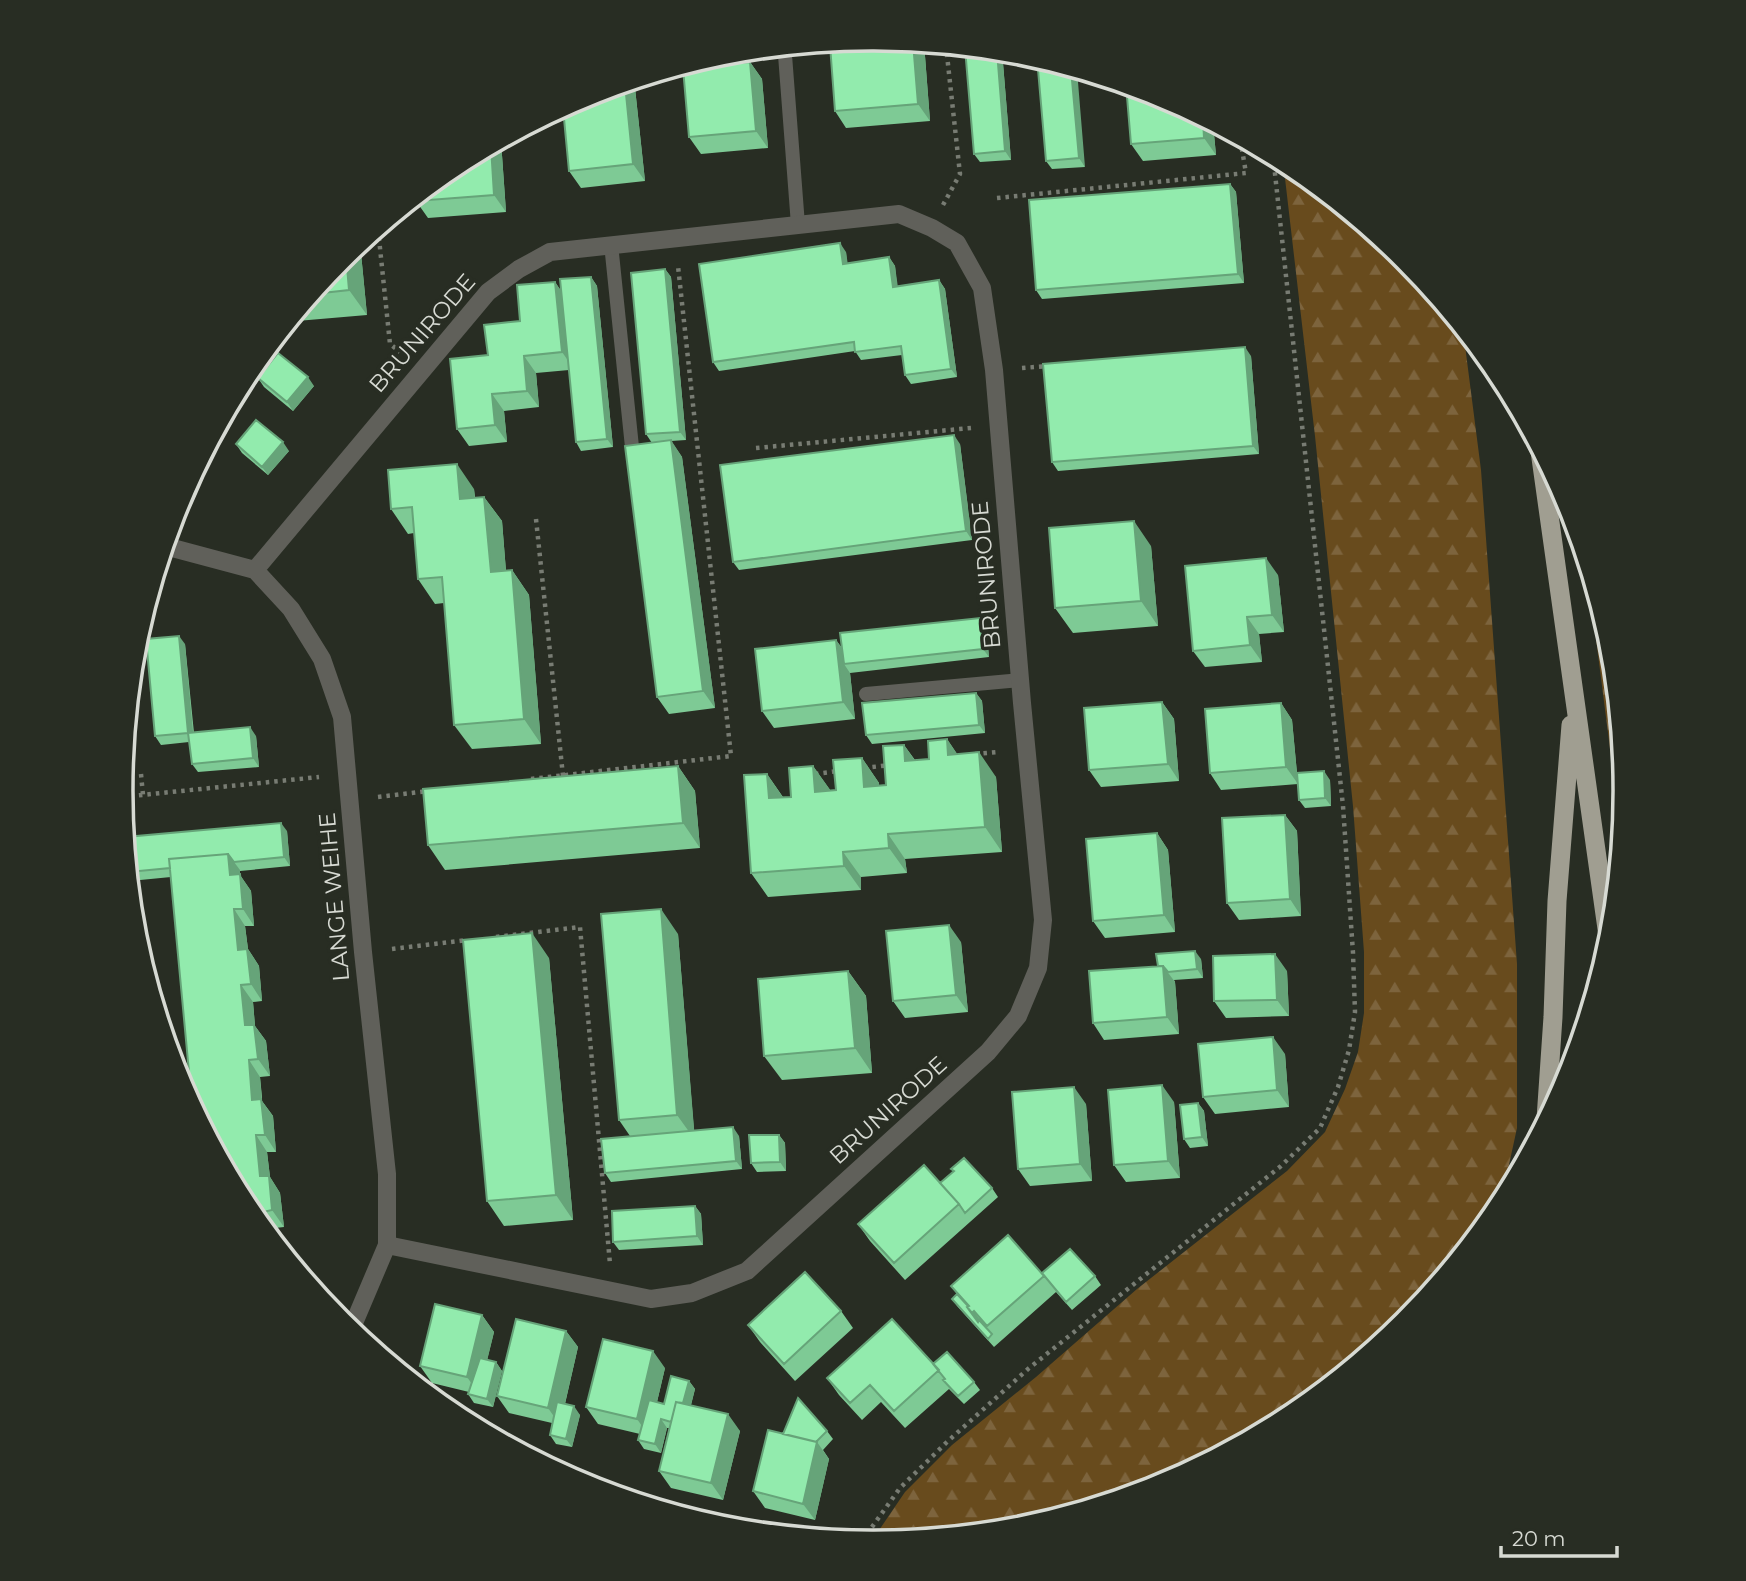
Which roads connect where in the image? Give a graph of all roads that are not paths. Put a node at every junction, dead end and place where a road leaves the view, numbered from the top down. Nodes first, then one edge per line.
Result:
1 (785, 56) edge
2 (798, 225) junction
3 (611, 244) junction
4 (632, 447) edge
5 (1544, 481) edge
6 (175, 549) edge
7 (255, 570) junction
8 (1020, 680) junction
9 (1574, 686) junction
10 (866, 694) dead end
11 (1604, 903) edge
12 (1548, 1092) edge
13 (387, 1245) junction
14 (356, 1319) edge

1 - 2 lane
2 - 3 street, BRUNIRODE
2 - 8 street, BRUNIRODE
3 - 4 lane
3 - 7 street, BRUNIRODE
5 - 9 highway
6 - 7 street
7 - 13 street, LANGE WEIHE
8 - 10 lane
8 - 13 street, BRUNIRODE
9 - 11 highway
9 - 12 highway
13 - 14 street, LANGE WEIHE

